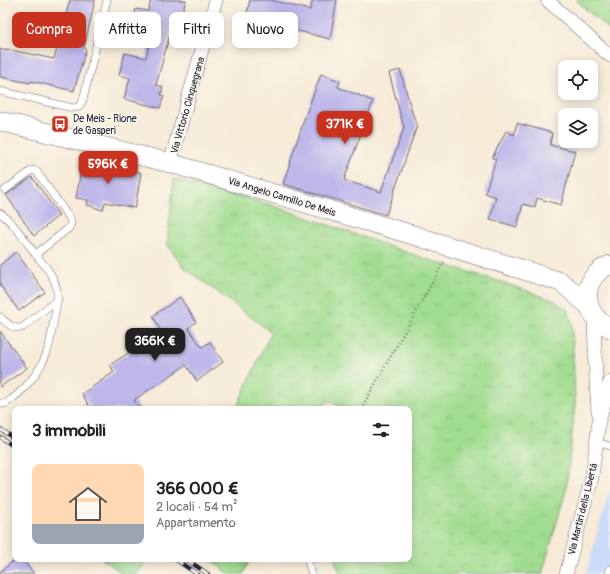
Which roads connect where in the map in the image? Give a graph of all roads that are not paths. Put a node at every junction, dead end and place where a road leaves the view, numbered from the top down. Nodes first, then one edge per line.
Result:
1 (107, 0) edge
2 (216, 0) edge
3 (547, 0) edge
4 (610, 56) edge
5 (0, 91) edge
6 (0, 121) edge
7 (170, 163) junction
8 (5, 190) dead end
9 (0, 213) edge
10 (36, 254) junction
11 (607, 266) edge
12 (561, 282) junction
13 (58, 299) junction
14 (591, 311) junction
15 (0, 317) edge
16 (610, 328) edge
17 (610, 382) edge
18 (0, 403) edge
19 (599, 421) junction
20 (596, 442) junction
21 (610, 446) edge
22 (308, 562) dead end
23 (610, 569) edge
24 (312, 574) edge
25 (566, 574) edge
26 (609, 574) edge

1 - 5 lane
2 - 7 street, Via Vittorio Cinquegrana
3 - 4 street
6 - 7 street, Via Angelo Camillo De Meis
7 - 12 street, Via Angelo Camillo De Meis
8 - 10 lane
9 - 10 lane
10 - 13 lane
11 - 12 street, Via Angelo Camillo De Meis
11 - 14 street, Via Angelo Camillo De Meis
12 - 14 street, Via Angelo Camillo De Meis
13 - 15 lane
13 - 18 lane
14 - 16 street, Via Angelo Camillo De Meis
14 - 19 street, Via Martiri della Libertà
17 - 19 street, Via Martiri della Libertà
19 - 20 street, Via Martiri della Libertà
20 - 21 lane
20 - 25 street, Via Martiri della Libertà
22 - 24 lane
23 - 26 lane

